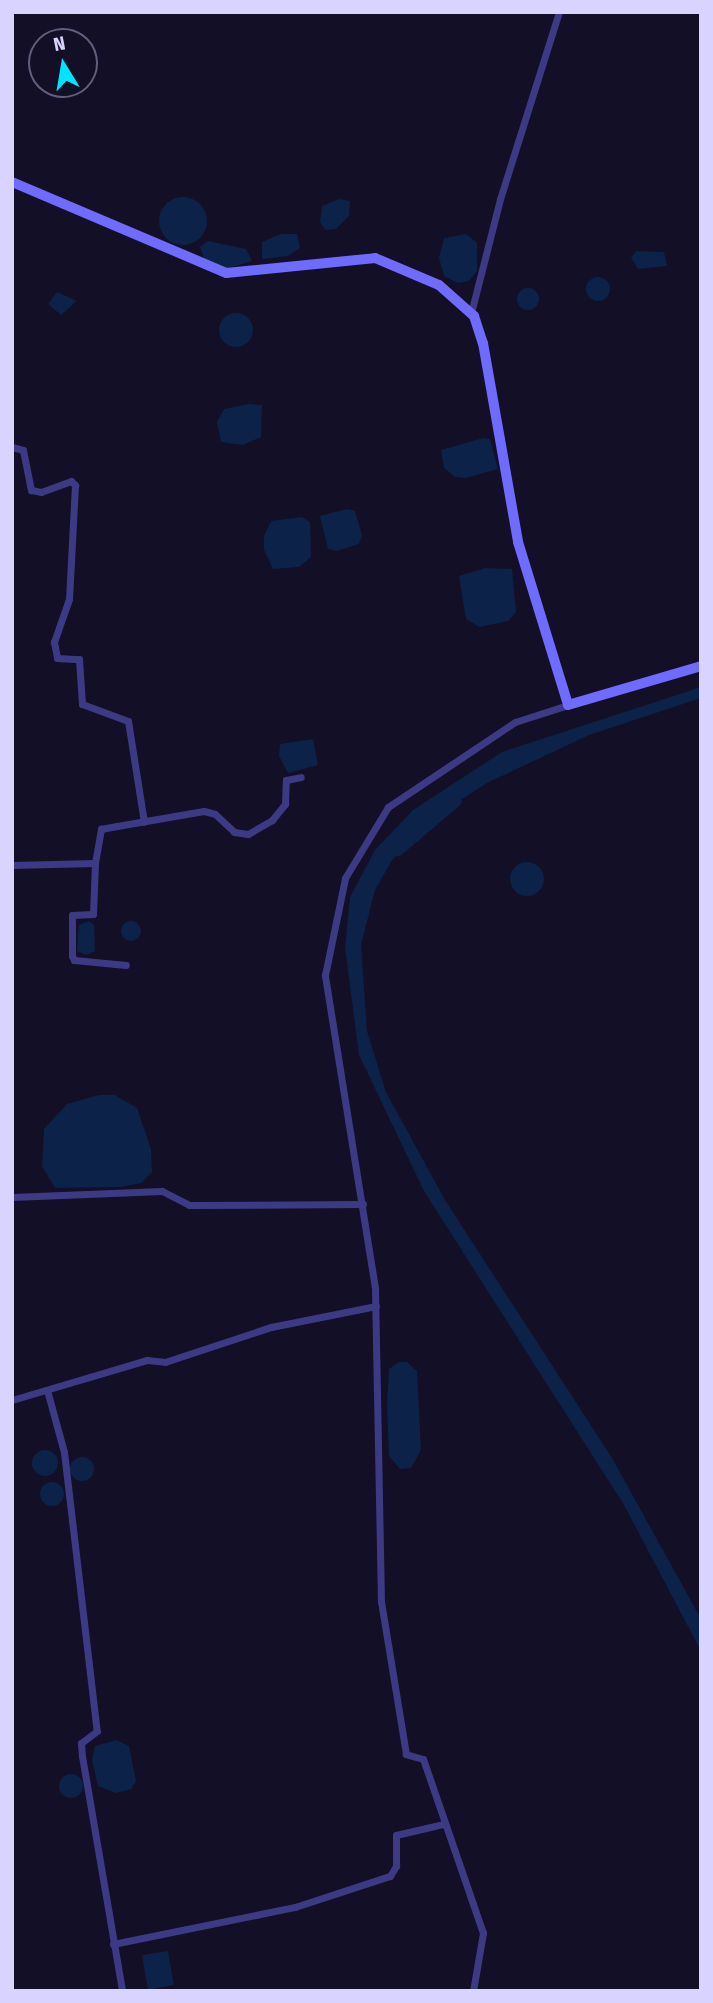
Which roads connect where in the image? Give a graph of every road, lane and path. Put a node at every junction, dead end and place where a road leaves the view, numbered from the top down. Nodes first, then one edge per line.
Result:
1 (559, 12) edge
2 (12, 181) edge
3 (471, 313) junction
4 (12, 447) edge
5 (701, 666) edge
6 (568, 705) junction
7 (301, 777) dead end
8 (144, 822) junction
9 (95, 863) junction
10 (12, 865) edge
11 (127, 965) dead end
12 (12, 1197) edge
13 (363, 1204) junction
14 (376, 1306) junction
15 (47, 1390) junction
16 (12, 1400) edge
17 (443, 1824) junction
18 (113, 1944) junction
19 (122, 1991) edge
20 (473, 1991) edge

1 - 3 street
2 - 3 main road
3 - 6 main road
4 - 8 street
5 - 6 main road
6 - 13 street
7 - 8 street
8 - 9 street
9 - 10 street
9 - 11 street
12 - 13 street
13 - 14 street
14 - 15 street
14 - 17 street
15 - 16 street
15 - 18 street
17 - 18 street
17 - 20 street
18 - 19 street

